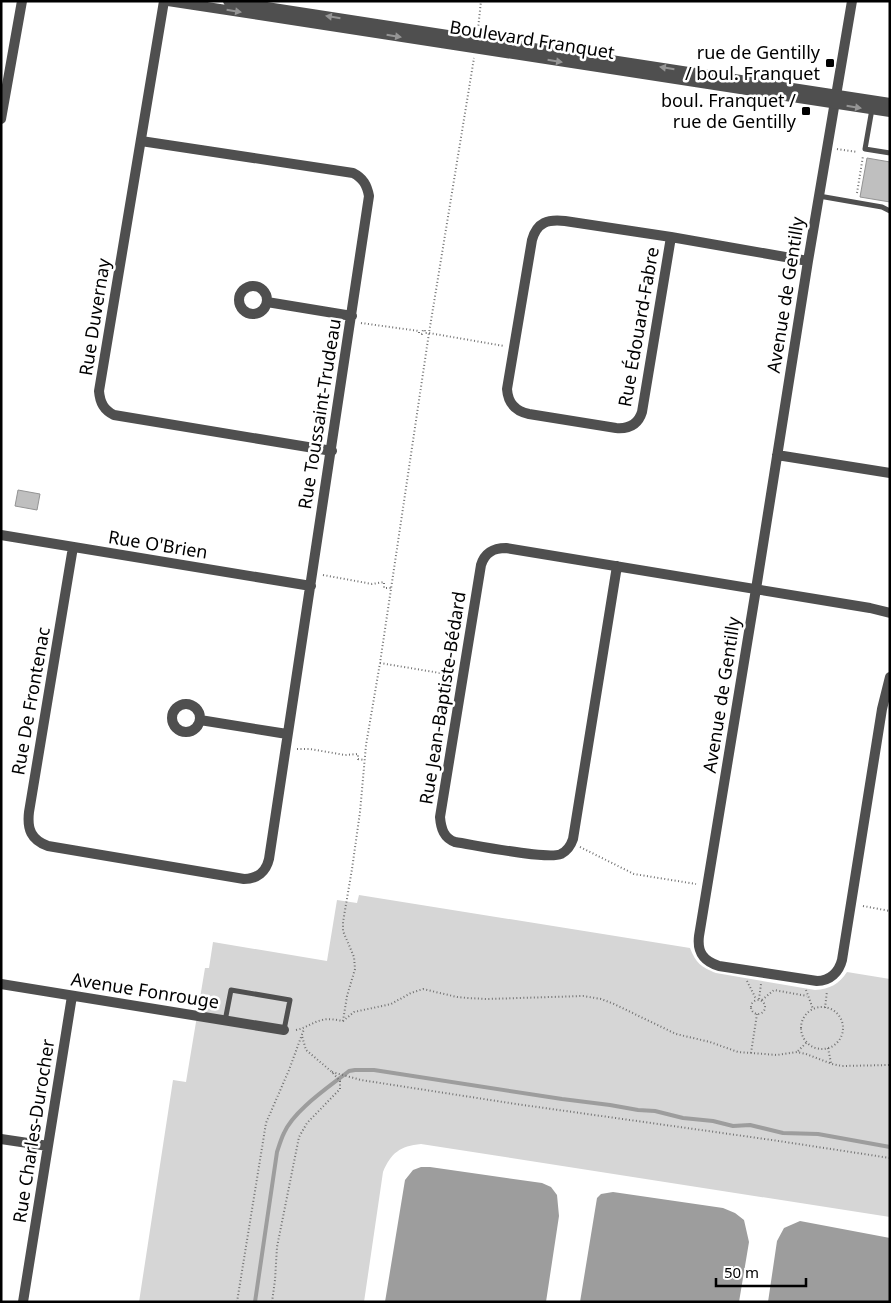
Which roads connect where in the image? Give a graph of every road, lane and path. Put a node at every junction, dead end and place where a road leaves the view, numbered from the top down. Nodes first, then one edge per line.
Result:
1 (22, 1) edge
2 (164, 1) edge
3 (168, 1) edge
4 (228, 1) edge
5 (481, 1) edge
6 (852, 1) edge
7 (478, 27) dead end
8 (474, 60) dead end
9 (835, 99) junction
10 (890, 102) edge
11 (872, 109) junction
12 (890, 112) edge
13 (1, 120) edge
14 (140, 141) junction
15 (837, 149) dead end
16 (848, 151) dead end
17 (890, 153) edge
18 (863, 156) dead end
19 (858, 186) dead end
20 (819, 196) junction
21 (890, 211) edge
22 (671, 237) junction
23 (808, 261) junction
24 (267, 302) dead end
25 (355, 319) junction
26 (429, 333) junction
27 (506, 346) dead end
28 (332, 451) junction
29 (777, 455) junction
30 (890, 473) edge
31 (1, 535) edge
32 (73, 547) junction
33 (617, 566) junction
34 (321, 574) dead end
35 (310, 586) junction
36 (392, 588) junction
37 (756, 589) junction
38 (890, 614) edge
39 (380, 663) junction
40 (455, 675) dead end
41 (890, 677) edge
42 (200, 720) dead end
43 (288, 734) junction
44 (294, 749) dead end
45 (364, 760) junction
46 (579, 846) dead end
47 (259, 875) joint
48 (698, 885) dead end
49 (859, 905) dead end
50 (890, 910) edge
51 (746, 979) dead end
52 (762, 981) dead end
53 (1, 984) edge
54 (805, 988) dead end
55 (827, 989) dead end
56 (72, 996) junction
57 (807, 996) junction
58 (757, 999) junction
59 (762, 1000) junction
60 (825, 1008) junction
61 (813, 1010) junction
62 (757, 1014) junction
63 (225, 1021) junction
64 (343, 1021) junction
65 (305, 1028) junction
66 (284, 1030) junction
67 (302, 1036) junction
68 (807, 1042) junction
69 (828, 1048) junction
70 (797, 1052) junction
71 (751, 1053) junction
72 (832, 1064) junction
73 (890, 1065) edge
74 (332, 1072) junction
75 (1, 1139) edge
76 (48, 1146) junction
77 (890, 1158) edge
78 (23, 1302) edge
79 (237, 1302) edge
80 (272, 1302) edge

1 - 13 street
2 - 14 street, Rue Duvernay
3 -> 9 street, Boulevard Franquet
9 -> 4 street, Boulevard Franquet
5 - 7 path
6 - 9 street, Avenue de Gentilly
8 - 26 path
9 - 10 street, Boulevard Franquet
9 -> 11 street, Boulevard Franquet
9 - 20 street, Avenue de Gentilly
11 - 12 street, Boulevard Franquet
11 - 17 lane
14 - 25 street, Rue Toussaint-Trudeau
14 - 28 street, Rue Duvernay
15 - 16 path
18 - 19 path
20 - 21 lane
20 - 23 street, Avenue de Gentilly
22 - 22 street, Rue Édouard-Fabre
22 - 23 street, Rue Édouard-Fabre
23 - 29 street, Avenue de Gentilly
24 - 25 street
25 - 26 path
25 - 28 street, Rue Toussaint-Trudeau
26 - 27 path
26 - 36 path
28 - 35 street, Rue Toussaint-Trudeau
29 - 30 street
29 - 37 street, Avenue de Gentilly
31 - 32 street, Rue O'Brien
32 - 35 street, Rue O'Brien
32 - 47 street, Rue De Frontenac
33 - 33 street, Rue Jean-Baptiste-Bédard
33 - 37 street, Rue Jean-Baptiste-Bédard
34 - 36 path
35 - 43 street, Rue Toussaint-Trudeau
36 - 39 path
37 - 38 street, Rue Jean-Baptiste-Bédard
37 - 41 street, Avenue de Gentilly
39 - 40 path
39 - 45 path
42 - 43 street
43 - 47 street, Rue Toussaint-Trudeau
44 - 45 path
45 - 64 path
46 - 48 path
49 - 50 path
51 - 58 path
52 - 58 path
53 - 56 street, Avenue Fonrouge
54 - 57 path
55 - 60 path
56 - 63 street, Avenue Fonrouge
56 - 76 street, Rue Charles-Durocher
57 - 59 path
57 - 61 path
58 - 59 path
58 - 62 path
59 - 62 path
60 - 61 path
60 - 69 path
61 - 68 path
62 - 71 path
63 - 66 street, Avenue Fonrouge
63 - 66 lane
64 - 65 path
64 - 71 path
65 - 66 path
65 - 67 path
67 - 74 path
67 - 79 path
68 - 69 path
68 - 70 path
69 - 72 path
70 - 71 path
70 - 72 path
72 - 73 path
74 - 77 path
74 - 80 path
75 - 76 street
76 - 78 street, Rue Charles-Durocher

